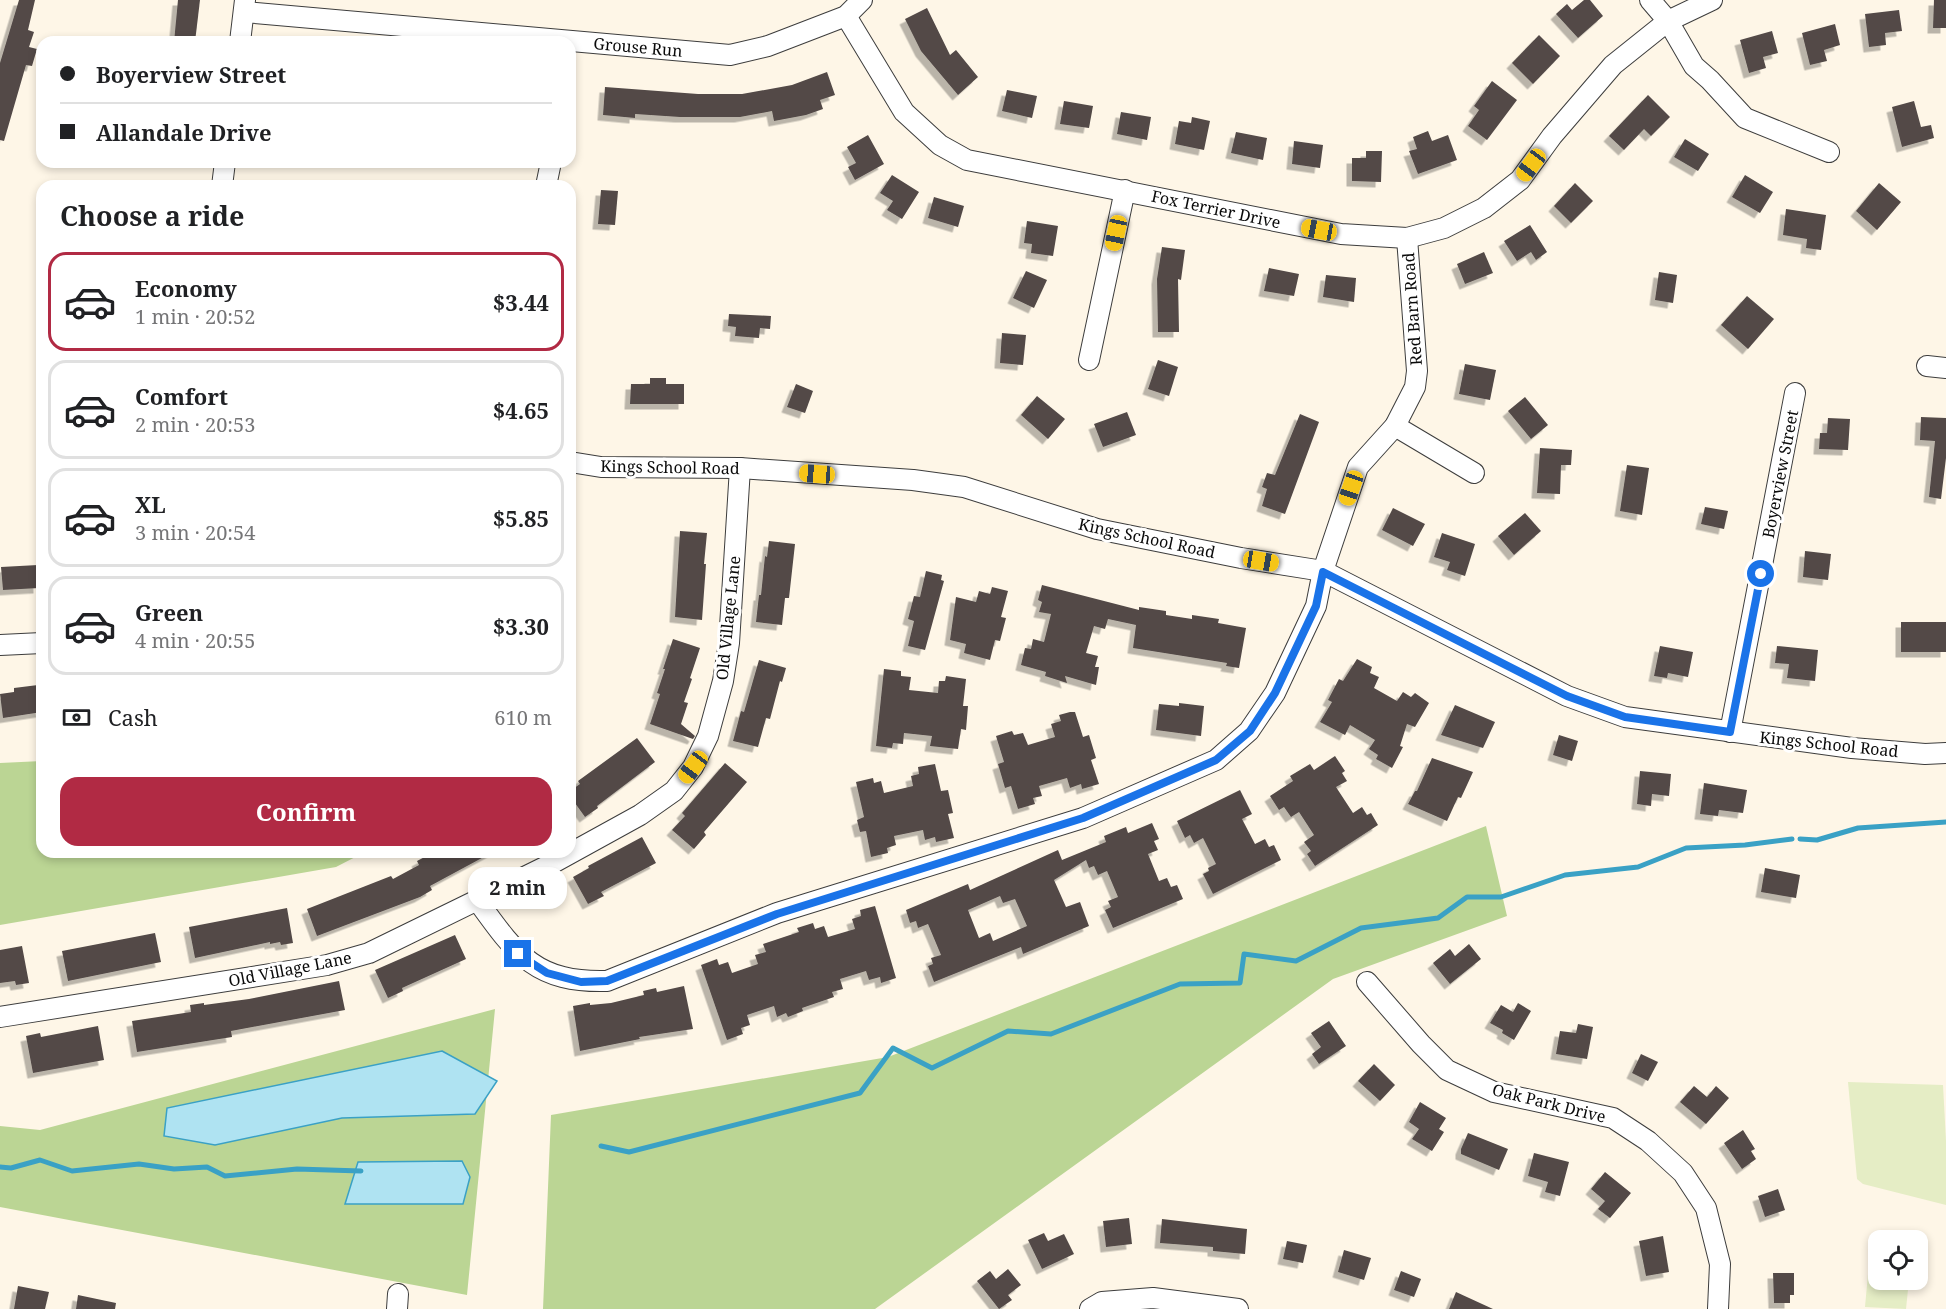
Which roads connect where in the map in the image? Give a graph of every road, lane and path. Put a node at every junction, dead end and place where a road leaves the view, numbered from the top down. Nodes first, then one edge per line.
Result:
1 (862, 0) edge
2 (1650, 0) edge
3 (1712, 0) edge
4 (244, 6) edge
5 (846, 16) junction
6 (1668, 21) junction
7 (241, 36) edge
8 (517, 36) edge
9 (576, 42) edge
10 (1829, 152) dead end
11 (1125, 190) junction
12 (1407, 238) junction
13 (1089, 360) dead end
14 (1795, 393) dead end
15 (1395, 426) junction
16 (576, 463) edge
17 (740, 468) junction
18 (1474, 473) dead end
19 (1323, 572) junction
20 (36, 643) edge
21 (0, 645) edge
22 (1730, 732) junction
23 (1946, 753) edge
24 (576, 850) edge
25 (562, 858) edge
26 (477, 900) junction
27 (1367, 982) dead end
28 (0, 1017) edge
29 (1090, 1309) edge
30 (1238, 1309) edge
31 (1718, 1309) edge

1 - 5 street
2 - 6 street
3 - 6 street, Fox Terrier Drive
4 - 7 street
4 - 8 street, Grouse Run
5 - 9 street, Grouse Run
5 - 11 street, Fox Terrier Drive
6 - 10 street
6 - 12 street, Fox Terrier Drive
11 - 12 street, Fox Terrier Drive
11 - 13 street
12 - 15 street, Red Barn Road
14 - 22 street, Boyerview Street
15 - 18 street
15 - 19 street, Red Barn Road
16 - 17 street, Kings School Road
17 - 19 street, Kings School Road
17 - 24 street, Old Village Lane
19 - 22 street, Kings School Road
19 - 26 street, Red Barn Road
20 - 21 street
22 - 23 street, Kings School Road
25 - 26 street, Old Village Lane
26 - 28 street, Old Village Lane
27 - 31 street, Oak Park Drive
29 - 30 street

